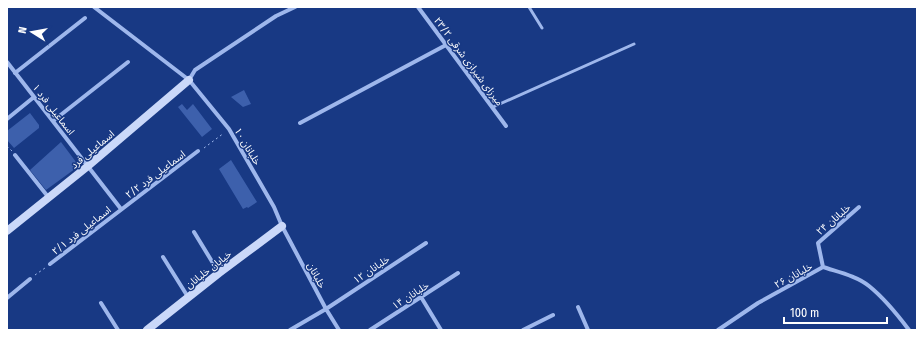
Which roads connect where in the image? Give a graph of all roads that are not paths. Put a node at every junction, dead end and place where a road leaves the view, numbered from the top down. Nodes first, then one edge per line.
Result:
1 (94, 7) edge
2 (295, 7) edge
3 (418, 7) edge
4 (529, 7) edge
5 (85, 18) dead end
6 (542, 28) dead end
7 (634, 44) dead end
8 (446, 45) junction
9 (7, 62) edge
10 (128, 62) dead end
11 (15, 73) junction
12 (189, 80) junction
13 (34, 97) junction
14 (493, 107) junction
15 (7, 119) edge
16 (53, 121) junction
17 (300, 123) dead end
18 (506, 126) dead end
19 (198, 151) road end
20 (15, 155) road end
21 (88, 166) junction
22 (48, 198) junction
23 (859, 207) dead end
24 (121, 209) junction
25 (282, 226) junction
26 (7, 231) edge
27 (194, 232) dead end
28 (426, 243) dead end
29 (163, 257) dead end
30 (50, 264) road end
31 (823, 267) junction
32 (219, 273) junction
33 (458, 274) dead end
34 (30, 279) road end
35 (188, 297) junction
36 (420, 297) junction
37 (7, 298) edge
38 (101, 304) dead end
39 (578, 306) dead end
40 (326, 309) junction
41 (553, 315) dead end
42 (118, 330) edge
43 (147, 330) edge
44 (290, 330) edge
45 (340, 330) edge
46 (370, 330) edge
47 (441, 330) edge
48 (523, 330) edge
49 (588, 330) edge
50 (718, 330) edge
51 (909, 330) edge

1 - 12 street, ۱۰ خلبانان
2 - 12 street
3 - 8 street, ۲۳/۲ میرزای شیرازی شرقی
4 - 6 lane
5 - 11 street
7 - 14 lane
8 - 14 street, ۲۳/۲ میرزای شیرازی شرقی
8 - 17 street
9 - 11 street, ۱ اسماعیلی فرد
10 - 16 street
11 - 13 street, ۱ اسماعیلی فرد
12 - 21 street, اسماعیلی فرد
12 - 25 street, ۱۰ خلبانان
13 - 15 street
13 - 16 street, ۱ اسماعیلی فرد
14 - 18 street, ۲۳/۲ میرزای شیرازی شرقی
16 - 21 street, ۱ اسماعیلی فرد
19 - 24 street, ۲/۲ اسماعیلی فرد
20 - 22 street
21 - 22 street, اسماعیلی فرد
21 - 24 street, ۱ اسماعیلی فرد
22 - 26 street, اسماعیلی فرد
23 - 31 street, ۲۴ خلبانان
24 - 30 street, ۲/۱ اسماعیلی فرد
25 - 32 street, خیابان خلبانان
25 - 40 street, خلبانان
27 - 32 street
28 - 40 street, ۱۲ خلبانان
29 - 35 street
31 - 50 street, ۲۶ خلبانان
31 - 51 street, ۲۶ خلبانان
32 - 35 street, خیابان خلبانان
33 - 36 street, ۱۴ خلبانان
34 - 37 street
35 - 43 street, خیابان خلبانان
36 - 46 street, ۱۴ خلبانان
36 - 47 street
38 - 42 street
39 - 49 street
40 - 44 street, ۱۲ خلبانان
40 - 45 street, خلبانان
41 - 48 street

